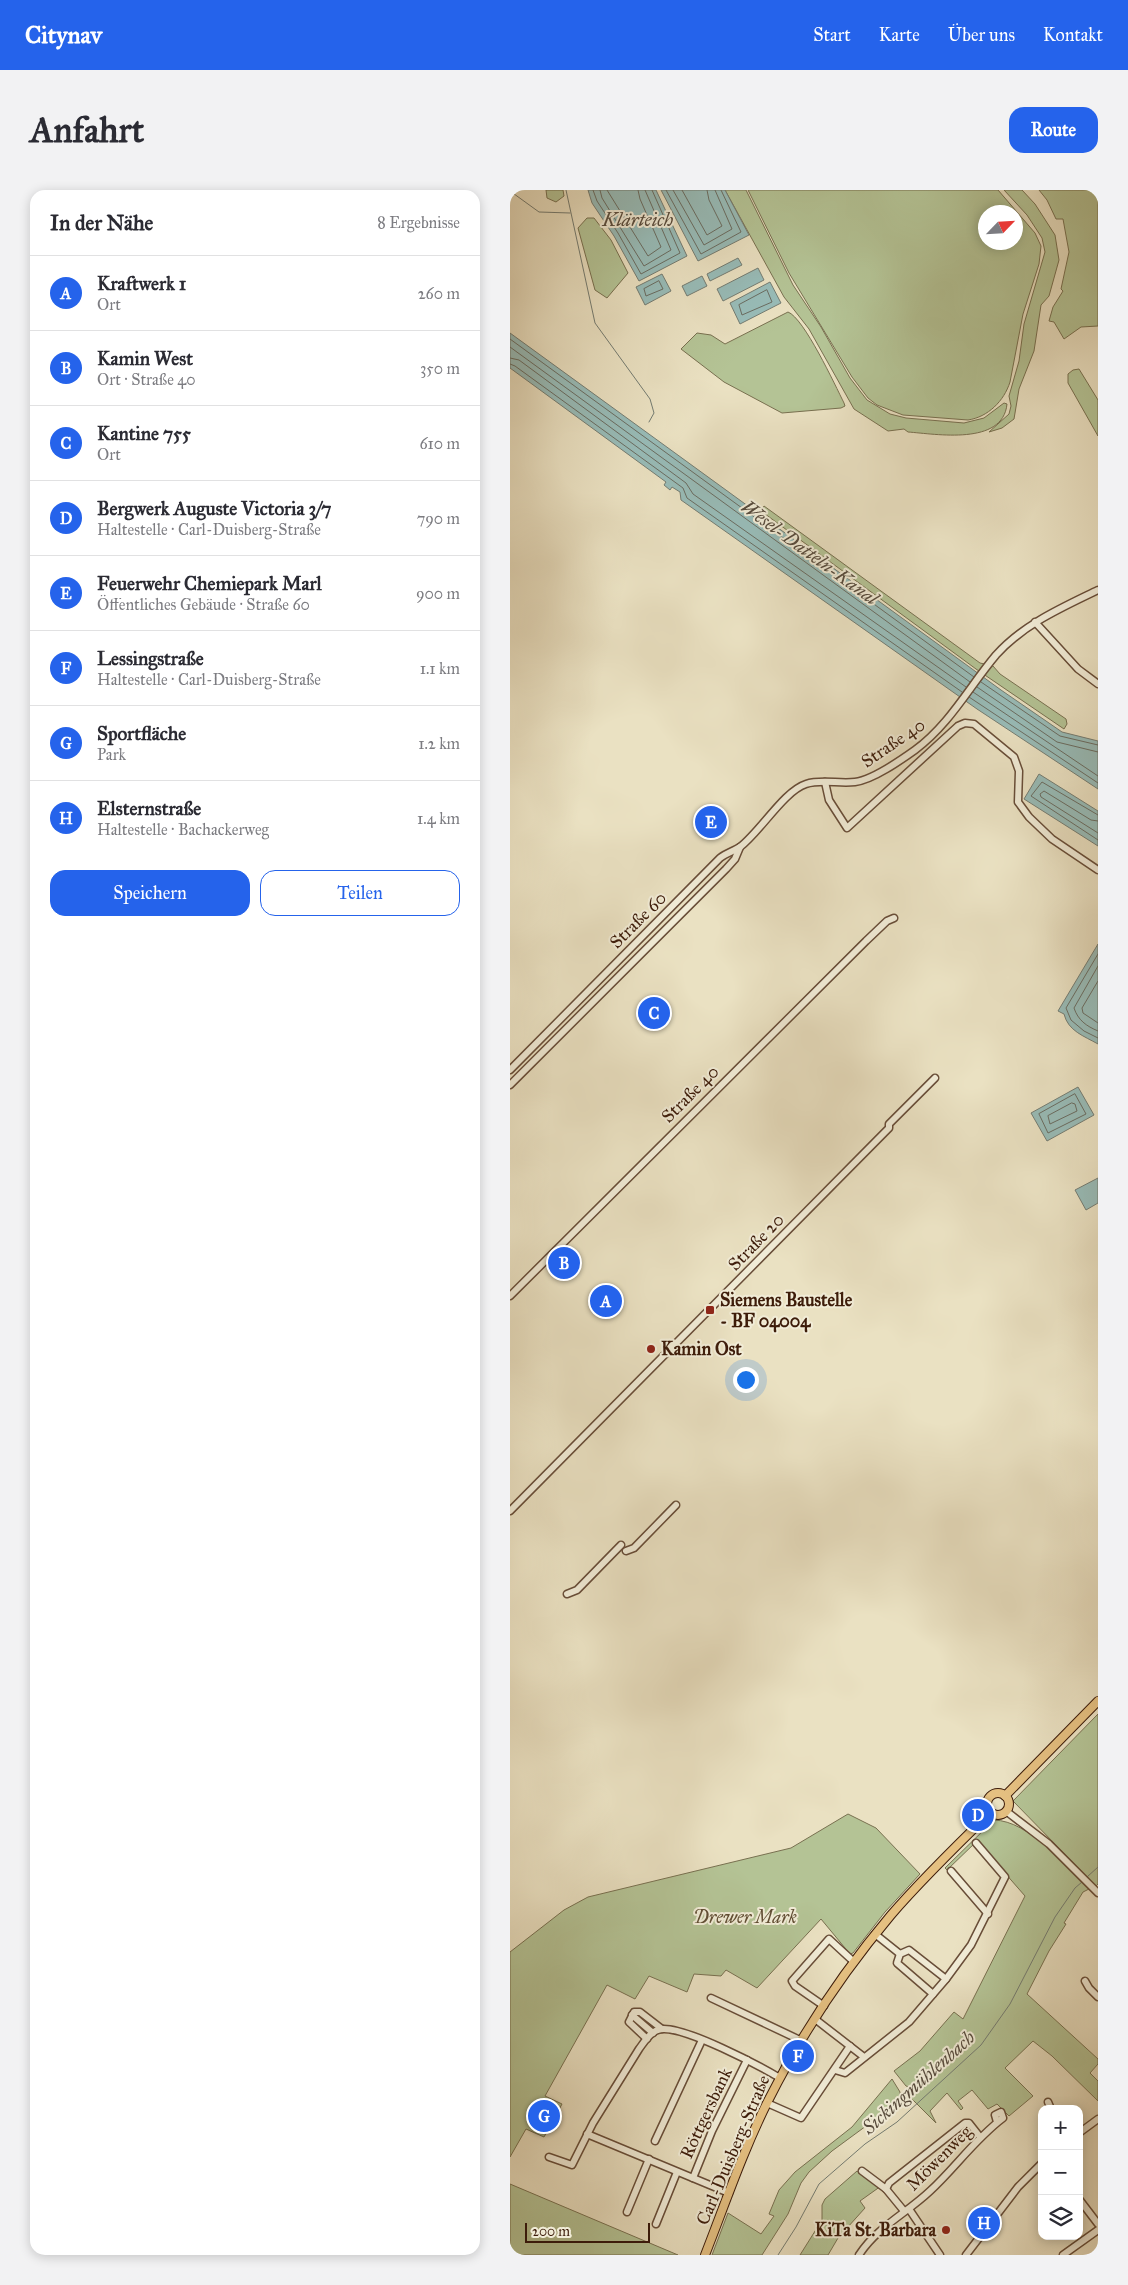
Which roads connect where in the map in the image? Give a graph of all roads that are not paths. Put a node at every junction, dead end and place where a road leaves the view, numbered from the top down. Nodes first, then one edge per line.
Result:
1 (1098, 590) edge
2 (1035, 622) junction
3 (1098, 684) edge
4 (825, 782) junction
5 (790, 796) joint
6 (740, 847) junction
7 (1098, 870) edge
8 (894, 918) dead end
9 (510, 1070) edge
10 (935, 1078) dead end
11 (510, 1085) edge
12 (510, 1296) edge
13 (676, 1506) dead end
14 (510, 1511) edge
15 (621, 1545) dead end
16 (626, 1551) dead end
17 (567, 1594) dead end
18 (1098, 1701) edge
19 (1005, 1796) junction
20 (1006, 1811) junction
21 (991, 1812) junction
22 (976, 1843) dead end
23 (951, 1871) dead end
24 (1098, 1893) edge
25 (988, 1914) junction
26 (875, 1934) junction
27 (900, 1954) junction
28 (854, 1962) junction
29 (946, 1979) junction
30 (1085, 1981) dead end
31 (934, 1994) junction
32 (1098, 1997) edge
33 (711, 1998) dead end
34 (824, 2006) junction
35 (632, 2015) junction
36 (815, 2019) junction
37 (662, 2029) junction
38 (653, 2033) junction
39 (646, 2039) junction
40 (702, 2040) junction
41 (802, 2041) junction
42 (850, 2046) junction
43 (864, 2057) junction
44 (748, 2060) junction
45 (834, 2070) junction
46 (780, 2078) junction
47 (767, 2102) junction
48 (1098, 2119) edge
49 (997, 2122) dead end
50 (1083, 2130) edge
51 (587, 2134) junction
52 (980, 2136) junction
53 (655, 2142) dead end
54 (549, 2157) dead end
55 (649, 2159) junction
56 (1038, 2167) edge
57 (862, 2171) dead end
58 (677, 2172) junction
59 (693, 2178) junction
60 (886, 2189) junction
61 (729, 2193) junction
62 (1083, 2204) edge
63 (906, 2210) junction
64 (627, 2212) dead end
65 (656, 2224) dead end
66 (1098, 2224) edge
67 (1098, 2230) edge
68 (705, 2255) edge
69 (859, 2255) edge
70 (940, 2255) edge
71 (966, 2255) edge
72 (1063, 2255) edge

1 - 2 street
2 - 3 street
2 - 4 street, Straße 40
4 - 5 street, Straße 40
4 - 7 street
5 - 6 street, Straße 60
6 - 9 street, Straße 60
6 - 11 street
8 - 12 street, Straße 40
10 - 14 street, Straße 20
13 - 16 street
15 - 17 street
18 - 19 main road
19 - 20 main road
19 - 21 main road
20 - 21 main road
20 - 24 street
21 - 26 main road, Carl-Duisberg-Straße
22 - 25 street
23 - 25 street
25 - 29 street
26 - 27 street
26 - 28 main road, Carl-Duisberg-Straße
27 - 29 street
27 - 31 street
28 - 34 main road, Carl-Duisberg-Straße
28 - 34 street
29 - 31 street
30 - 32 street
31 - 43 street
33 - 41 street
34 - 36 main road, Carl-Duisberg-Straße
35 - 37 street
35 - 38 street
35 - 39 street
36 - 41 main road, Carl-Duisberg-Straße
36 - 42 street
37 - 38 street
37 - 40 street
38 - 39 street
39 - 51 street
40 - 44 street
40 - 53 street
41 - 46 main road, Carl-Duisberg-Straße
42 - 43 street
42 - 45 street
43 - 45 street
44 - 46 street
44 - 59 street, Röttgersbank
45 - 47 street
46 - 47 main road, Carl-Duisberg-Straße
47 - 61 main road, Carl-Duisberg-Straße
48 - 50 street
49 - 52 street, Möwenweg
51 - 54 street
51 - 55 street, Röttgersbank
52 - 60 street
52 - 63 street, Möwenweg
55 - 58 street, Röttgersbank
55 - 64 street
56 - 71 street
57 - 60 street
58 - 59 street, Röttgersbank
58 - 65 street
59 - 61 street, Röttgersbank
60 - 63 street
61 - 68 main road, Carl-Duisberg-Straße
62 - 66 street
63 - 69 street, Möwenweg
63 - 70 street
67 - 72 street

